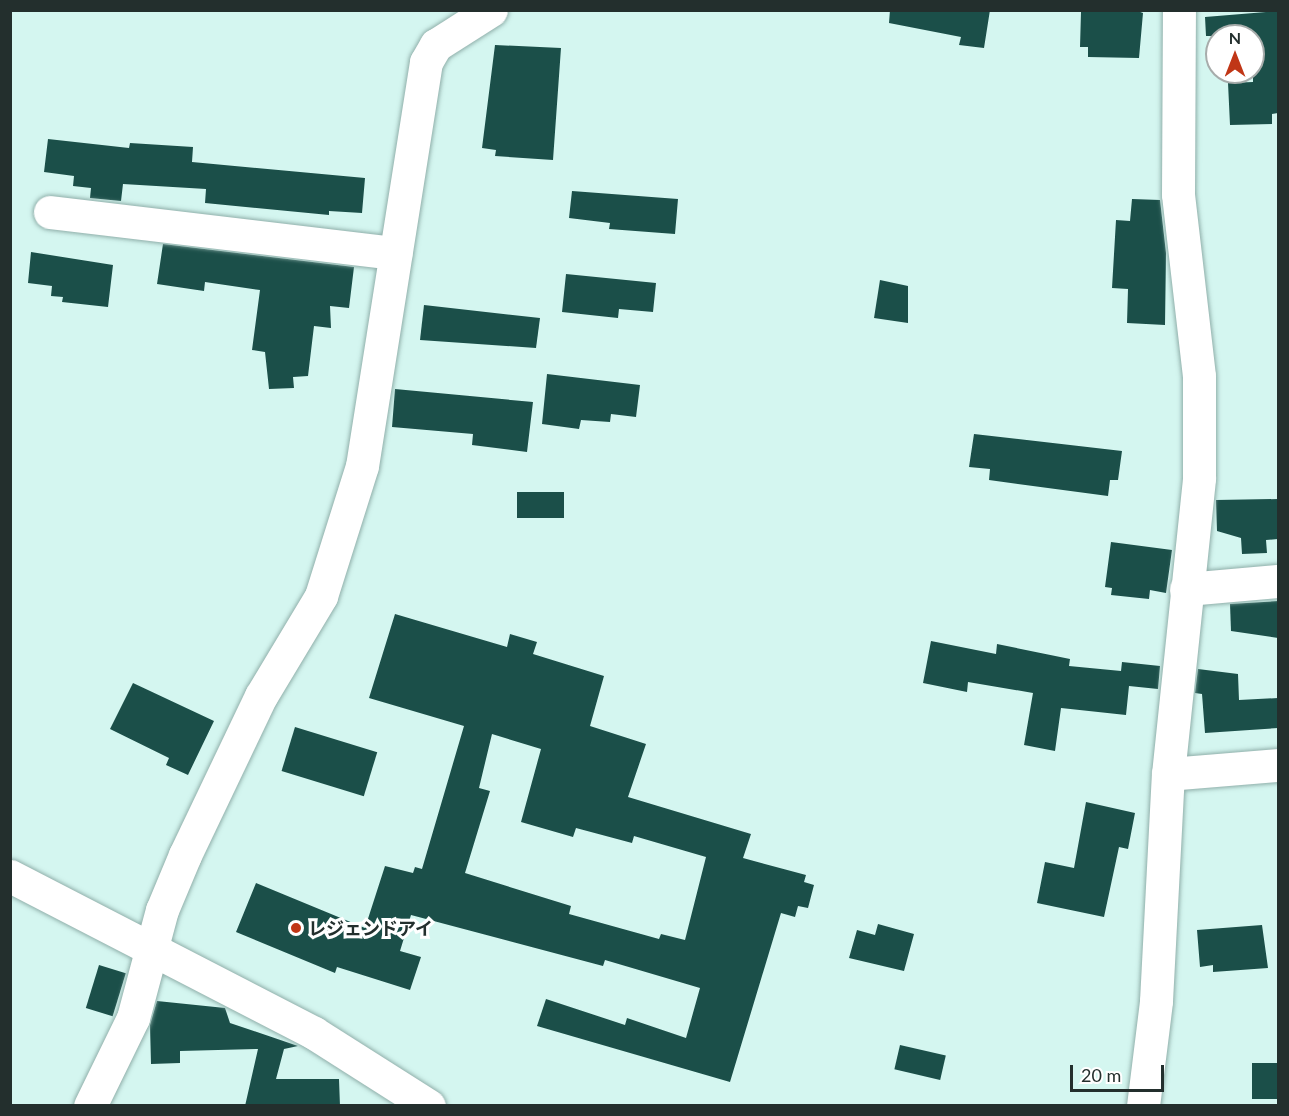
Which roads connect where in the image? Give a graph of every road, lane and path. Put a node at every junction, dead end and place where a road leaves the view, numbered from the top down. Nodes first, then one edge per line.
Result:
1 (491, 10) edge
2 (1179, 10) edge
3 (50, 212) dead end
4 (396, 253) junction
5 (1278, 581) edge
6 (1186, 589) junction
7 (1278, 765) edge
8 (1168, 774) junction
9 (10, 876) edge
10 (154, 949) junction
11 (90, 1106) edge
12 (429, 1106) edge
13 (1143, 1106) edge

1 - 4 street
2 - 6 street
3 - 4 street
4 - 10 street
5 - 6 street
6 - 8 street
7 - 8 street
8 - 13 street
9 - 10 street
10 - 11 street
10 - 12 street

